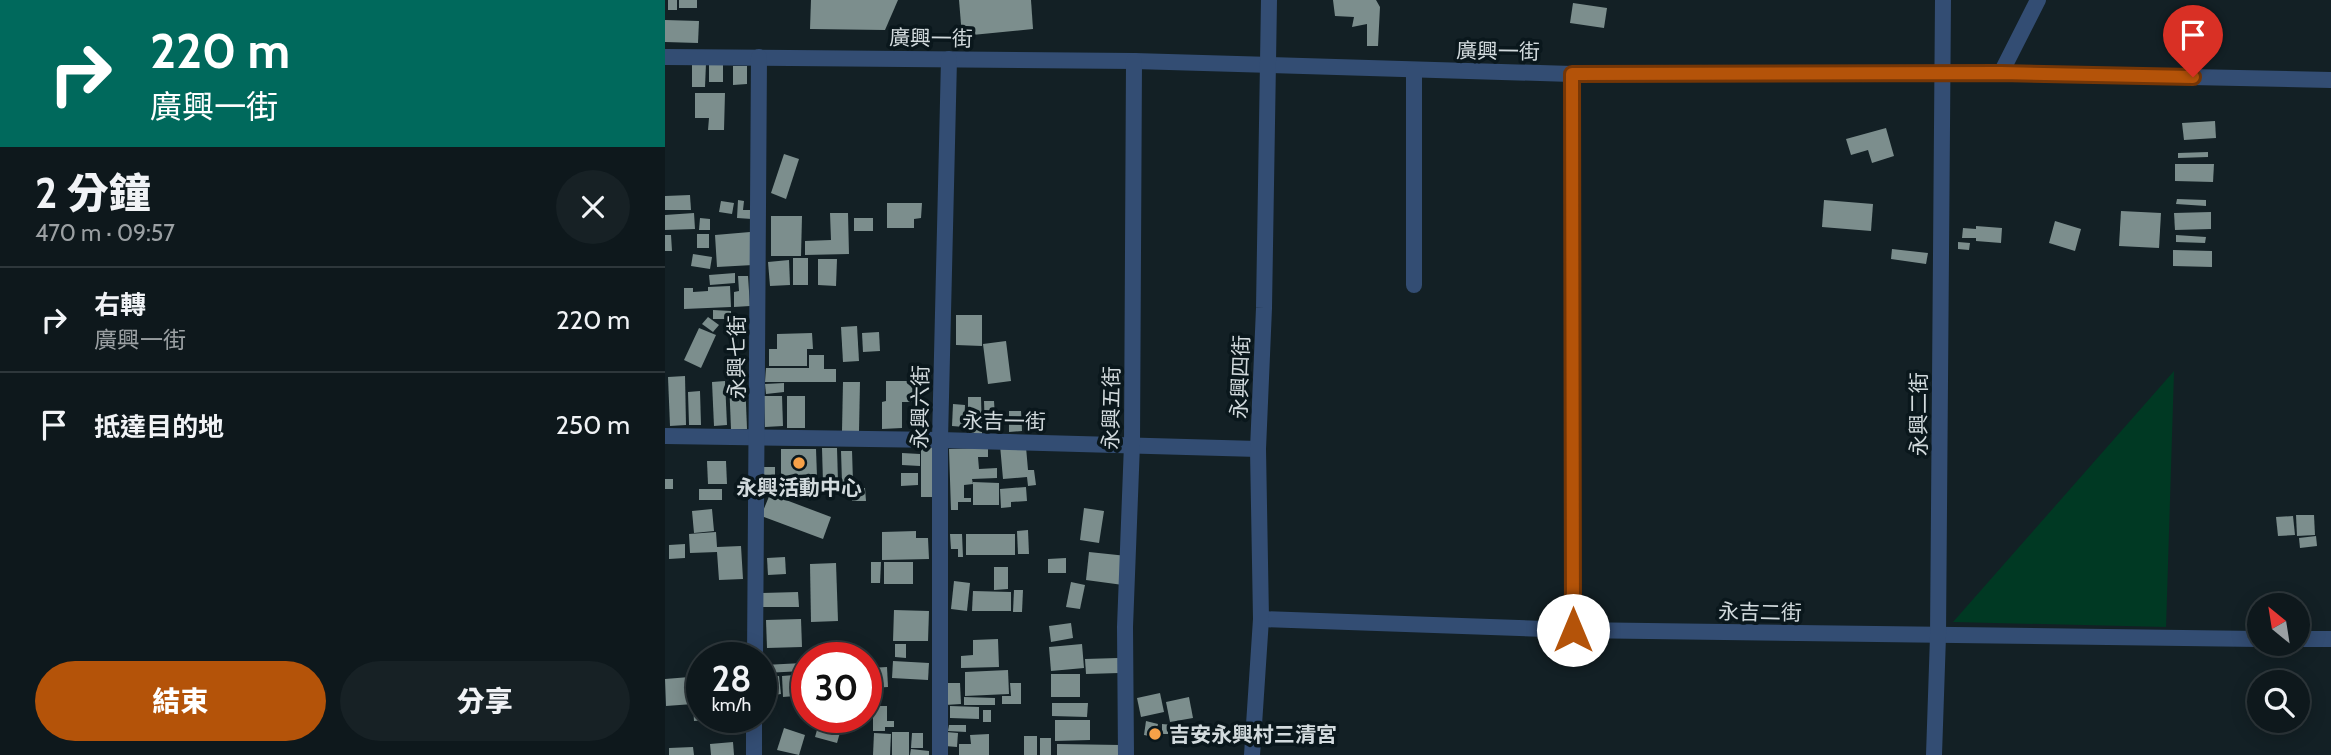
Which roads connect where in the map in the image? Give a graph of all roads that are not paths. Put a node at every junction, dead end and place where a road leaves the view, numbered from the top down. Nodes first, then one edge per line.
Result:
1 (1269, 0) edge
2 (1943, 0) edge
3 (2038, 0) edge
4 (665, 57) edge
5 (759, 57) junction
6 (949, 59) junction
7 (1134, 61) junction
8 (1269, 66) junction
9 (1414, 71) junction
10 (2001, 73) junction
11 (1572, 74) junction
12 (1942, 74) junction
13 (2331, 80) edge
14 (1414, 285) dead end
15 (665, 436) edge
16 (757, 439) junction
17 (940, 440) junction
18 (1132, 444) junction
19 (1258, 449) junction
20 (1261, 619) junction
21 (1573, 630) junction
22 (1938, 636) junction
23 (2247, 639) edge
24 (2310, 639) edge
25 (2331, 639) edge
26 (755, 642) edge
27 (754, 733) edge
28 (754, 755) edge
29 (940, 755) edge
30 (1126, 755) edge
31 (1252, 755) edge
32 (1934, 755) edge

1 - 8 street, 永興四街
2 - 12 street, 永興二街
3 - 10 street
4 - 5 street, 廣興一街
5 - 6 street, 廣興一街
5 - 16 street, 永興七街
6 - 7 street, 廣興一街
6 - 17 street, 永興六街
7 - 8 street, 廣興一街
7 - 18 street, 永興五街
8 - 9 street, 廣興一街
8 - 19 street, 永興四街
9 - 11 street, 廣興一街
9 - 14 street
10 - 12 street, 廣興一街
10 - 13 street, 廣興一街
11 - 12 street, 廣興一街
11 - 21 street
12 - 22 street, 永興二街
15 - 16 street, 永吉一街
16 - 17 street, 永吉一街
16 - 26 street, 永興七街
17 - 18 street, 永吉一街
17 - 29 street, 永興六街
18 - 19 street, 永吉一街
18 - 30 street, 永興五街
19 - 20 street, 永興四街
20 - 21 street, 永吉二街
20 - 31 street, 永興四街
21 - 22 street, 永吉二街
22 - 23 street, 永吉二街
22 - 32 street, 永興二街
24 - 25 street
27 - 28 street

